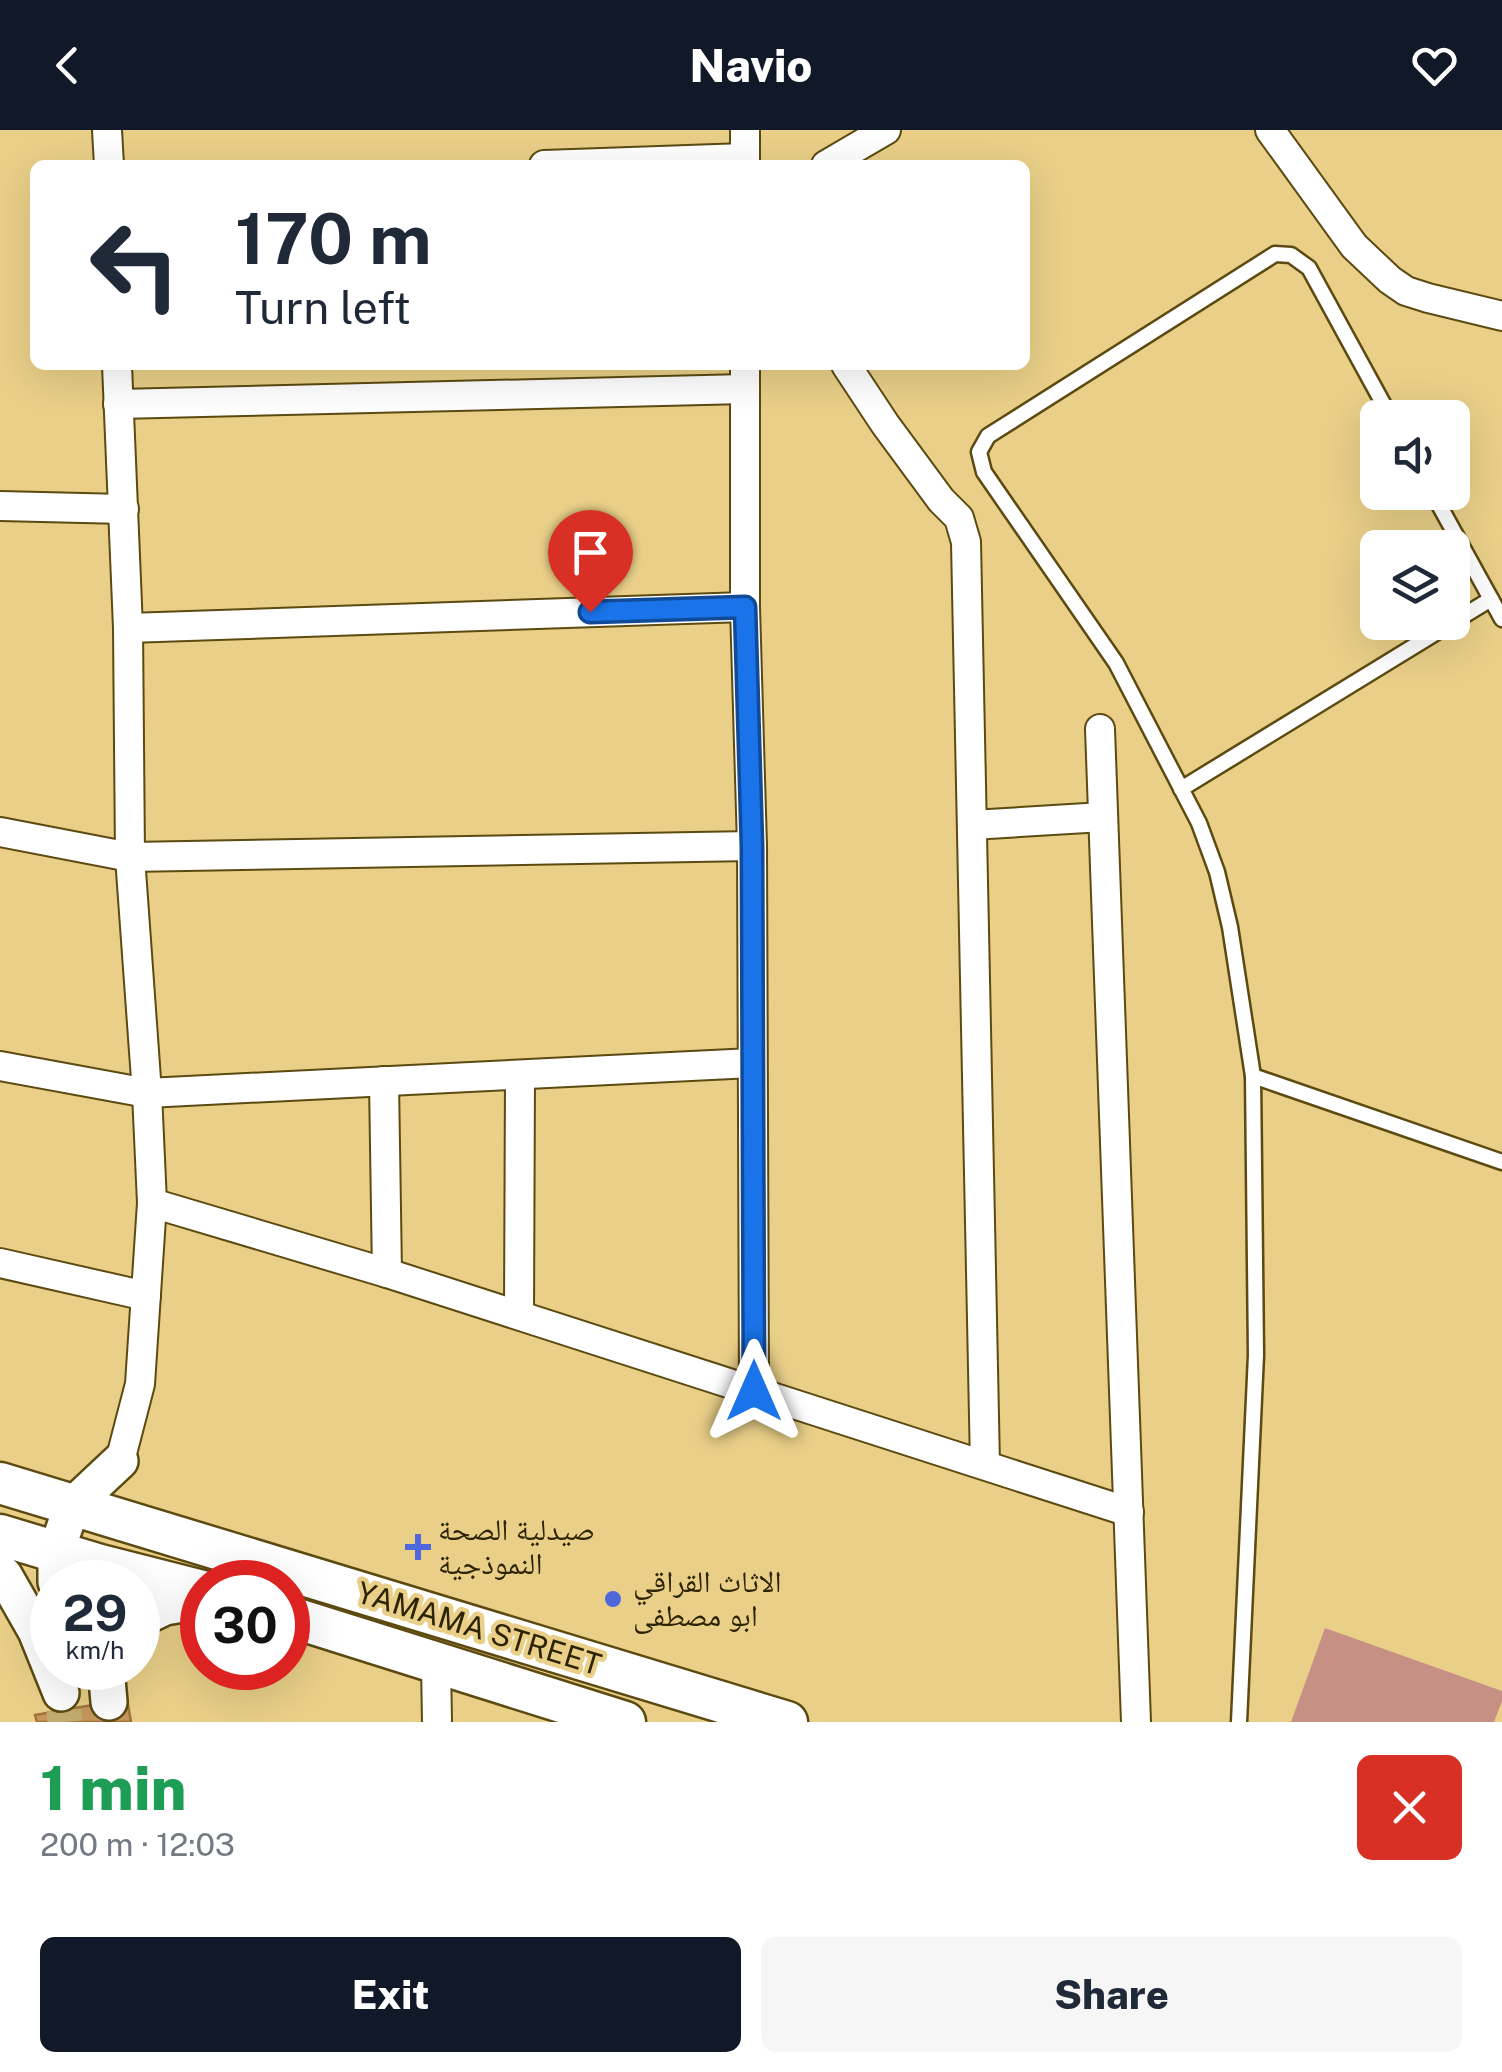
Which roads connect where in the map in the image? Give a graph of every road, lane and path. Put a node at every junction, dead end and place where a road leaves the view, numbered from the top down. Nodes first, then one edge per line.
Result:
1 (107, 130) edge
2 (886, 130) edge
3 (1270, 130) edge
4 (745, 151) edge
5 (109, 160) edge
6 (616, 160) edge
7 (835, 160) edge
8 (1502, 316) edge
9 (117, 370) edge
10 (849, 370) edge
11 (745, 377) edge
12 (1381, 400) edge
13 (118, 404) junction
14 (0, 506) edge
15 (124, 509) junction
16 (1442, 510) edge
17 (1491, 599) junction
18 (745, 607) junction
19 (1502, 619) edge
20 (128, 628) junction
21 (1100, 728) dead end
22 (1181, 789) junction
23 (1103, 817) junction
24 (972, 825) junction
25 (0, 832) edge
26 (752, 846) junction
27 (130, 857) junction
28 (752, 1063) junction
29 (0, 1066) edge
30 (520, 1075) junction
31 (1253, 1076) junction
32 (384, 1082) junction
33 (147, 1092) junction
34 (1502, 1162) edge
35 (152, 1204) junction
36 (0, 1263) edge
37 (387, 1273) junction
38 (146, 1296) junction
39 (519, 1316) junction
40 (754, 1391) junction
41 (120, 1461) junction
42 (986, 1465) junction
43 (0, 1483) edge
44 (72, 1506) junction
45 (1129, 1512) junction
46 (113, 1518) junction
47 (0, 1535) edge
48 (42, 1560) edge
49 (58, 1560) edge
50 (103, 1560) edge
51 (0, 1571) edge
52 (30, 1621) edge
53 (310, 1623) edge
54 (436, 1663) junction
55 (437, 1722) edge
56 (625, 1722) edge
57 (787, 1722) edge
58 (1136, 1722) edge
59 (1239, 1722) edge

1 - 5 street
2 - 7 street
3 - 8 street
4 - 6 street
9 - 13 street
10 - 24 street
11 - 13 street
11 - 18 street
12 - 22 lane
13 - 15 street
14 - 15 street
15 - 20 street
16 - 17 lane
17 - 19 lane
17 - 22 lane
18 - 20 street
18 - 26 street
20 - 27 street
21 - 23 street
22 - 31 lane
23 - 24 street
23 - 45 street
24 - 42 street
25 - 27 street
26 - 27 street
26 - 28 street
27 - 33 street
28 - 30 street
28 - 40 street
29 - 33 street
30 - 32 street
30 - 39 street
31 - 34 lane
31 - 59 lane
32 - 33 street
32 - 37 street
33 - 35 street
35 - 37 street
35 - 38 street
36 - 38 street
37 - 39 street
38 - 41 street
39 - 40 street
40 - 42 street
41 - 44 street
41 - 46 street
42 - 45 street
43 - 44 main road, YAMAMA STREET
44 - 46 main road, YAMAMA STREET
44 - 49 street
45 - 58 street
46 - 50 street
46 - 57 main road, YAMAMA STREET
47 - 48 main road
51 - 52 street
53 - 54 main road, YAMAMA STREET
54 - 55 street
54 - 56 main road, YAMAMA STREET

